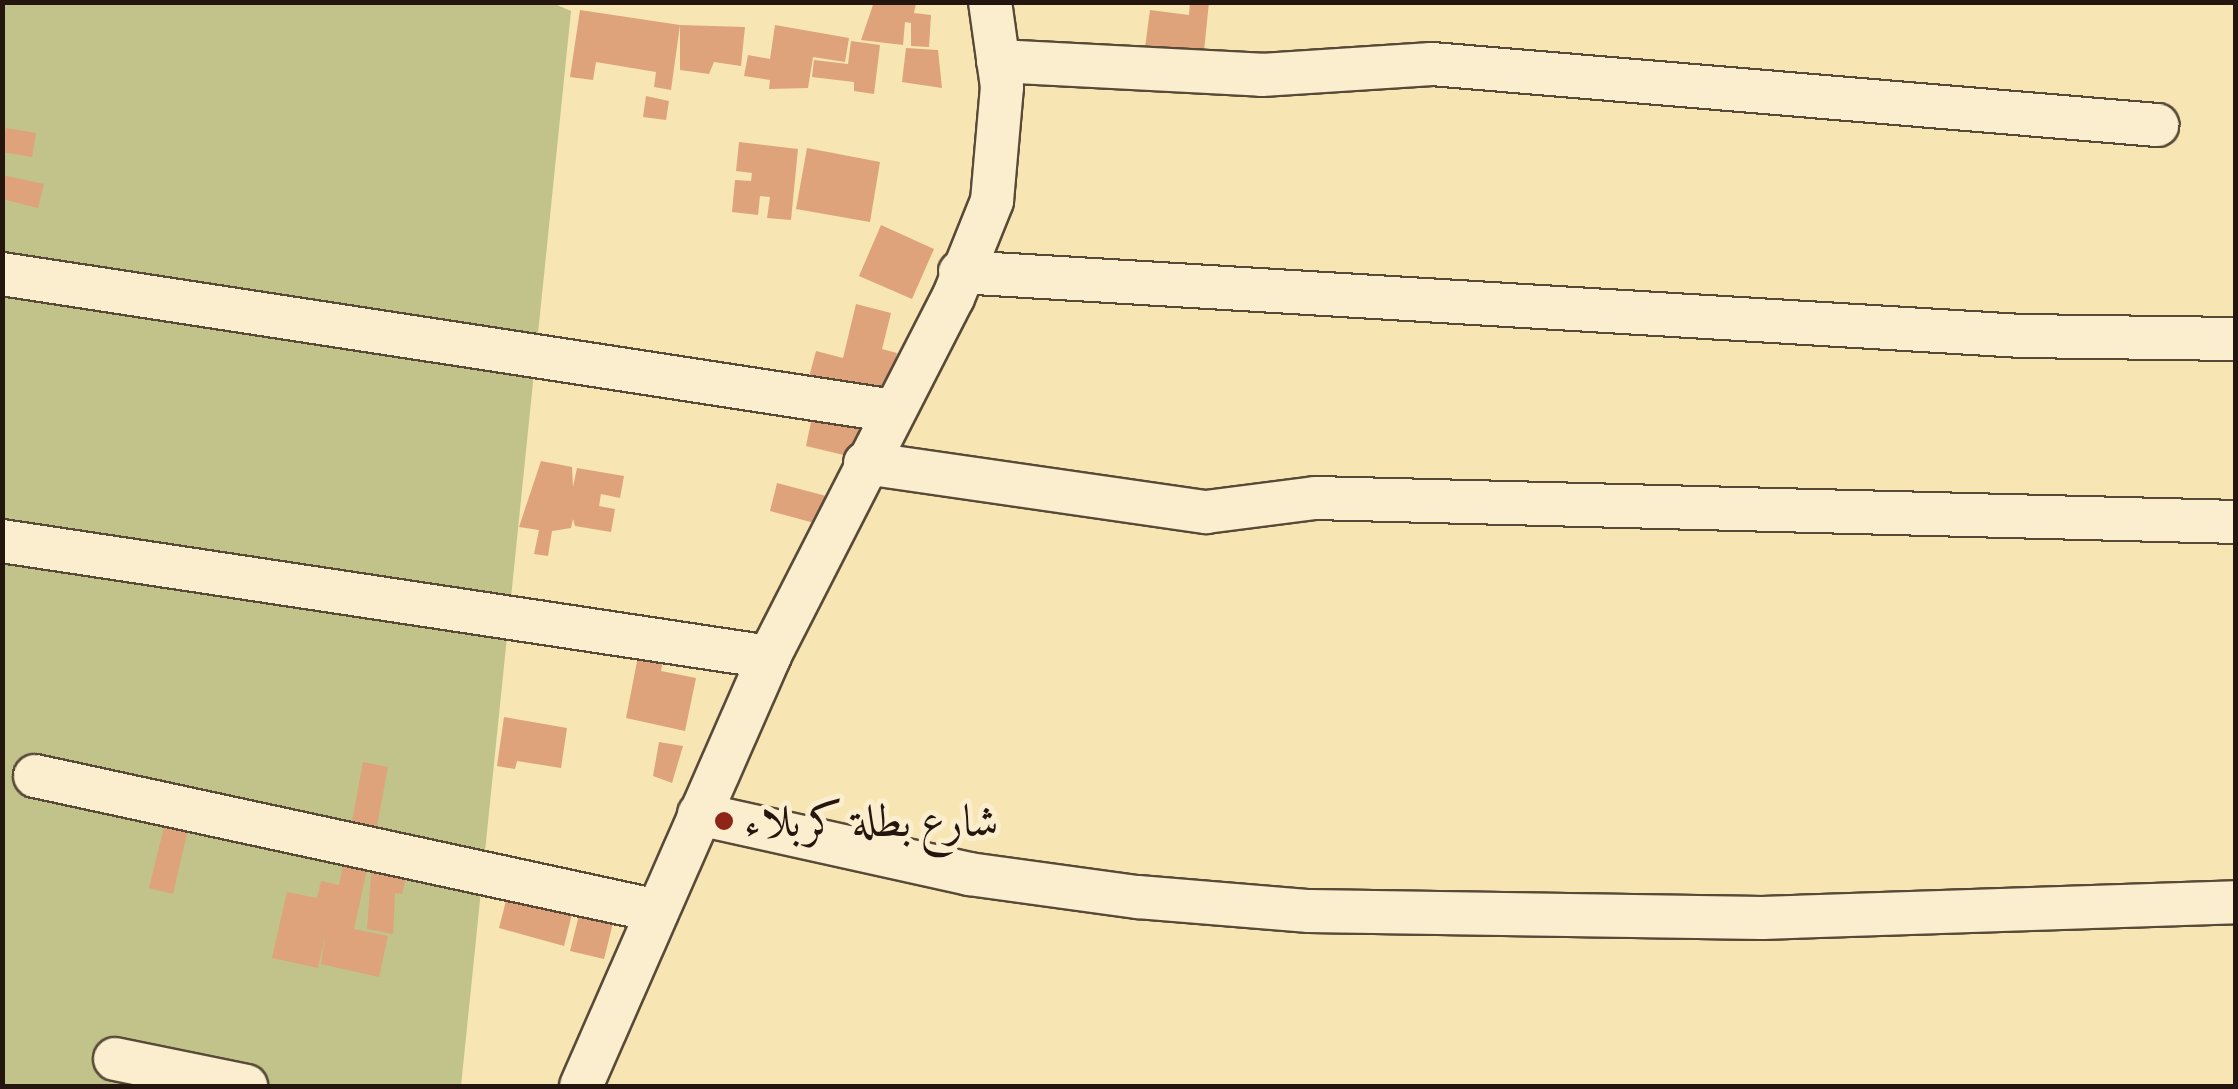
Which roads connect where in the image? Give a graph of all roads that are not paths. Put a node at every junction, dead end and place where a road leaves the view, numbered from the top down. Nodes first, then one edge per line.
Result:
1 (990, 2) edge
2 (998, 61) junction
3 (2157, 124) dead end
4 (960, 272) junction
5 (2, 274) edge
6 (2236, 338) edge
7 (893, 411) junction
8 (865, 463) junction
9 (2236, 522) edge
10 (2, 541) edge
11 (769, 657) junction
12 (34, 776) dead end
13 (699, 814) junction
14 (2236, 902) edge
15 (658, 910) junction
16 (115, 1059) dead end
17 (246, 1086) edge
18 (580, 1086) edge

1 - 2 street
2 - 3 street
2 - 4 street
4 - 6 street
4 - 7 street
5 - 7 street
7 - 8 street
8 - 9 street
8 - 11 street
10 - 11 street
11 - 13 street
12 - 15 street
13 - 14 street
13 - 15 street
15 - 18 street
16 - 17 street

